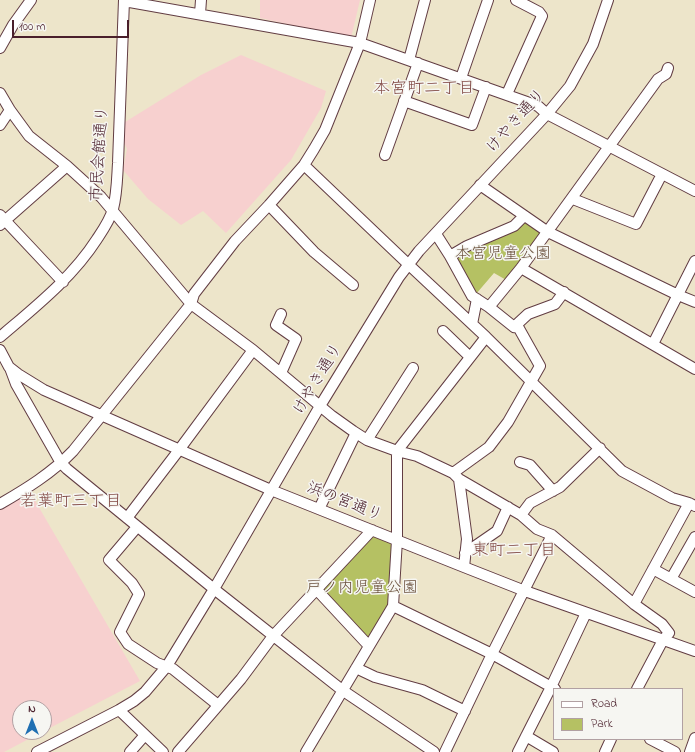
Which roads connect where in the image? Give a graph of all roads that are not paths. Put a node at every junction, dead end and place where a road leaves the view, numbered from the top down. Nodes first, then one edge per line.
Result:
1 (31, 0) edge
2 (124, 0) edge
3 (201, 0) edge
4 (370, 0) edge
5 (426, 0) edge
6 (488, 0) edge
7 (516, 0) edge
8 (608, 0) edge
9 (200, 14) junction
10 (360, 43) junction
11 (0, 48) edge
12 (414, 62) junction
13 (668, 68) dead end
14 (460, 78) junction
15 (486, 87) junction
16 (0, 93) edge
17 (507, 94) junction
18 (404, 101) junction
19 (10, 110) junction
20 (547, 114) junction
21 (0, 125) edge
22 (609, 147) junction
23 (385, 155) dead end
24 (304, 164) junction
25 (67, 166) junction
26 (662, 174) junction
27 (480, 185) junction
28 (695, 191) edge
29 (573, 199) junction
30 (269, 205) junction
31 (112, 210) junction
32 (524, 216) junction
33 (2, 220) edge
34 (548, 232) junction
35 (436, 234) junction
36 (450, 256) junction
37 (695, 261) edge
38 (409, 265) junction
39 (521, 268) junction
40 (63, 282) junction
41 (352, 285) dead end
42 (564, 292) junction
43 (678, 295) junction
44 (476, 299) junction
45 (695, 302) edge
46 (191, 304) junction
47 (489, 306) junction
48 (281, 314) dead end
49 (472, 324) junction
50 (517, 325) junction
51 (443, 331) dead end
52 (486, 336) junction
53 (0, 337) edge
54 (653, 344) junction
55 (0, 350) edge
56 (253, 350) junction
57 (470, 357) junction
58 (9, 366) junction
59 (413, 368) dead end
60 (695, 369) edge
61 (281, 373) junction
62 (531, 381) junction
63 (320, 406) junction
64 (103, 415) junction
65 (356, 433) junction
66 (367, 440) junction
67 (600, 448) junction
68 (179, 450) junction
69 (398, 451) junction
70 (520, 462) dead end
71 (61, 463) junction
72 (456, 476) junction
73 (271, 490) junction
74 (553, 491) junction
75 (1, 501) edge
76 (692, 504) edge
77 (508, 507) junction
78 (319, 509) junction
79 (521, 515) junction
80 (127, 518) junction
81 (137, 527) junction
82 (372, 530) junction
83 (552, 535) junction
84 (695, 537) edge
85 (397, 540) junction
86 (465, 553) junction
87 (464, 567) junction
88 (653, 569) junction
89 (671, 579) junction
90 (214, 589) junction
91 (316, 590) junction
92 (524, 591) junction
93 (695, 592) edge
94 (634, 604) junction
95 (393, 606) junction
96 (586, 613) junction
97 (273, 636) junction
98 (663, 640) junction
99 (369, 646) junction
100 (695, 651) edge
101 (492, 654) junction
102 (167, 666) junction
103 (356, 668) junction
104 (553, 688) edge
105 (638, 688) edge
106 (342, 690) junction
107 (218, 705) junction
108 (119, 710) junction
109 (465, 710) junction
110 (146, 735) junction
111 (526, 736) junction
112 (695, 738) edge
113 (611, 740) edge
114 (652, 740) edge
115 (38, 752) edge
116 (130, 752) edge
117 (163, 752) edge
118 (178, 752) edge
119 (306, 752) edge
120 (434, 752) edge
121 (445, 752) edge
122 (518, 752) edge
123 (553, 752) edge
124 (605, 752) edge
125 (675, 752) edge
126 (690, 752) edge

1 - 11 street
2 - 9 street
2 - 31 street, 市民会館通り
3 - 9 street
4 - 10 street
5 - 12 street
6 - 14 street
7 - 17 street
8 - 20 street, けやき通り
9 - 10 street
10 - 12 street
10 - 24 street
12 - 14 street
12 - 18 street
13 - 22 street
14 - 15 street
15 - 17 street
15 - 18 street
16 - 19 street
17 - 20 street
18 - 23 street
19 - 21 street
19 - 25 street
20 - 22 street
20 - 27 street, けやき通り
22 - 26 street
22 - 29 street
24 - 30 street
24 - 38 street
25 - 31 street
25 - 33 street
26 - 28 street
26 - 29 street
27 - 32 street
27 - 35 street, けやき通り
29 - 34 street
30 - 41 street
30 - 46 street
31 - 40 street, 市民会館通り
31 - 46 street
32 - 34 street
32 - 36 street
33 - 40 street
34 - 39 street
34 - 43 street
35 - 36 street
35 - 38 street, けやき通り
36 - 44 street
37 - 43 street
38 - 49 street
38 - 63 street, けやき通り
39 - 42 street
39 - 47 street
40 - 53 street, 市民会館通り
42 - 50 street
42 - 54 street
43 - 45 street
43 - 54 street
44 - 47 street
44 - 49 street
46 - 56 street
46 - 64 street
47 - 50 street
48 - 61 street
49 - 52 street
50 - 62 street
51 - 57 street
52 - 57 street
52 - 62 street
54 - 60 street
55 - 58 street, 浜の宮通り
56 - 61 street
56 - 68 street
57 - 69 street
58 - 64 street, 浜の宮通り
58 - 71 street
59 - 66 street
61 - 63 street
62 - 67 street
62 - 72 street
63 - 65 street
63 - 73 street, けやき通り
64 - 68 street, 浜の宮通り
64 - 71 street
65 - 66 street
65 - 78 street
66 - 69 street
67 - 74 street
67 - 76 street
68 - 73 street, 浜の宮通り
68 - 80 street
69 - 72 street
69 - 85 street
70 - 74 street
71 - 75 street
71 - 80 street
72 - 77 street
72 - 86 street
73 - 78 street, 浜の宮通り
73 - 90 street, けやき通り
74 - 79 street
76 - 88 street
77 - 79 street
77 - 86 street
78 - 82 street, 浜の宮通り
79 - 83 street
80 - 81 street
81 - 90 street
81 - 102 street
82 - 85 street, 浜の宮通り
82 - 91 street
83 - 92 street
83 - 94 street
84 - 89 street
85 - 87 street, 浜の宮通り
85 - 95 street
86 - 87 street
87 - 92 street, 浜の宮通り
88 - 89 street
88 - 94 street
89 - 93 street
90 - 97 street
90 - 102 street, けやき通り
91 - 97 street
91 - 99 street
92 - 96 street, 浜の宮通り
92 - 101 street
94 - 98 street
95 - 99 street
95 - 101 street
96 - 98 street, 浜の宮通り
96 - 104 street
97 - 106 street
97 - 107 street
98 - 100 street, 浜の宮通り
98 - 105 street
99 - 103 street
101 - 104 street
101 - 109 street
102 - 107 street
102 - 108 street, けやき通り
103 - 106 street
103 - 109 street
104 - 111 street
106 - 119 street
106 - 120 street
107 - 118 street
108 - 110 street
108 - 115 street, けやき通り
109 - 121 street
110 - 116 street
110 - 117 street
111 - 122 street
111 - 123 street
112 - 126 street
113 - 124 street
114 - 125 street

